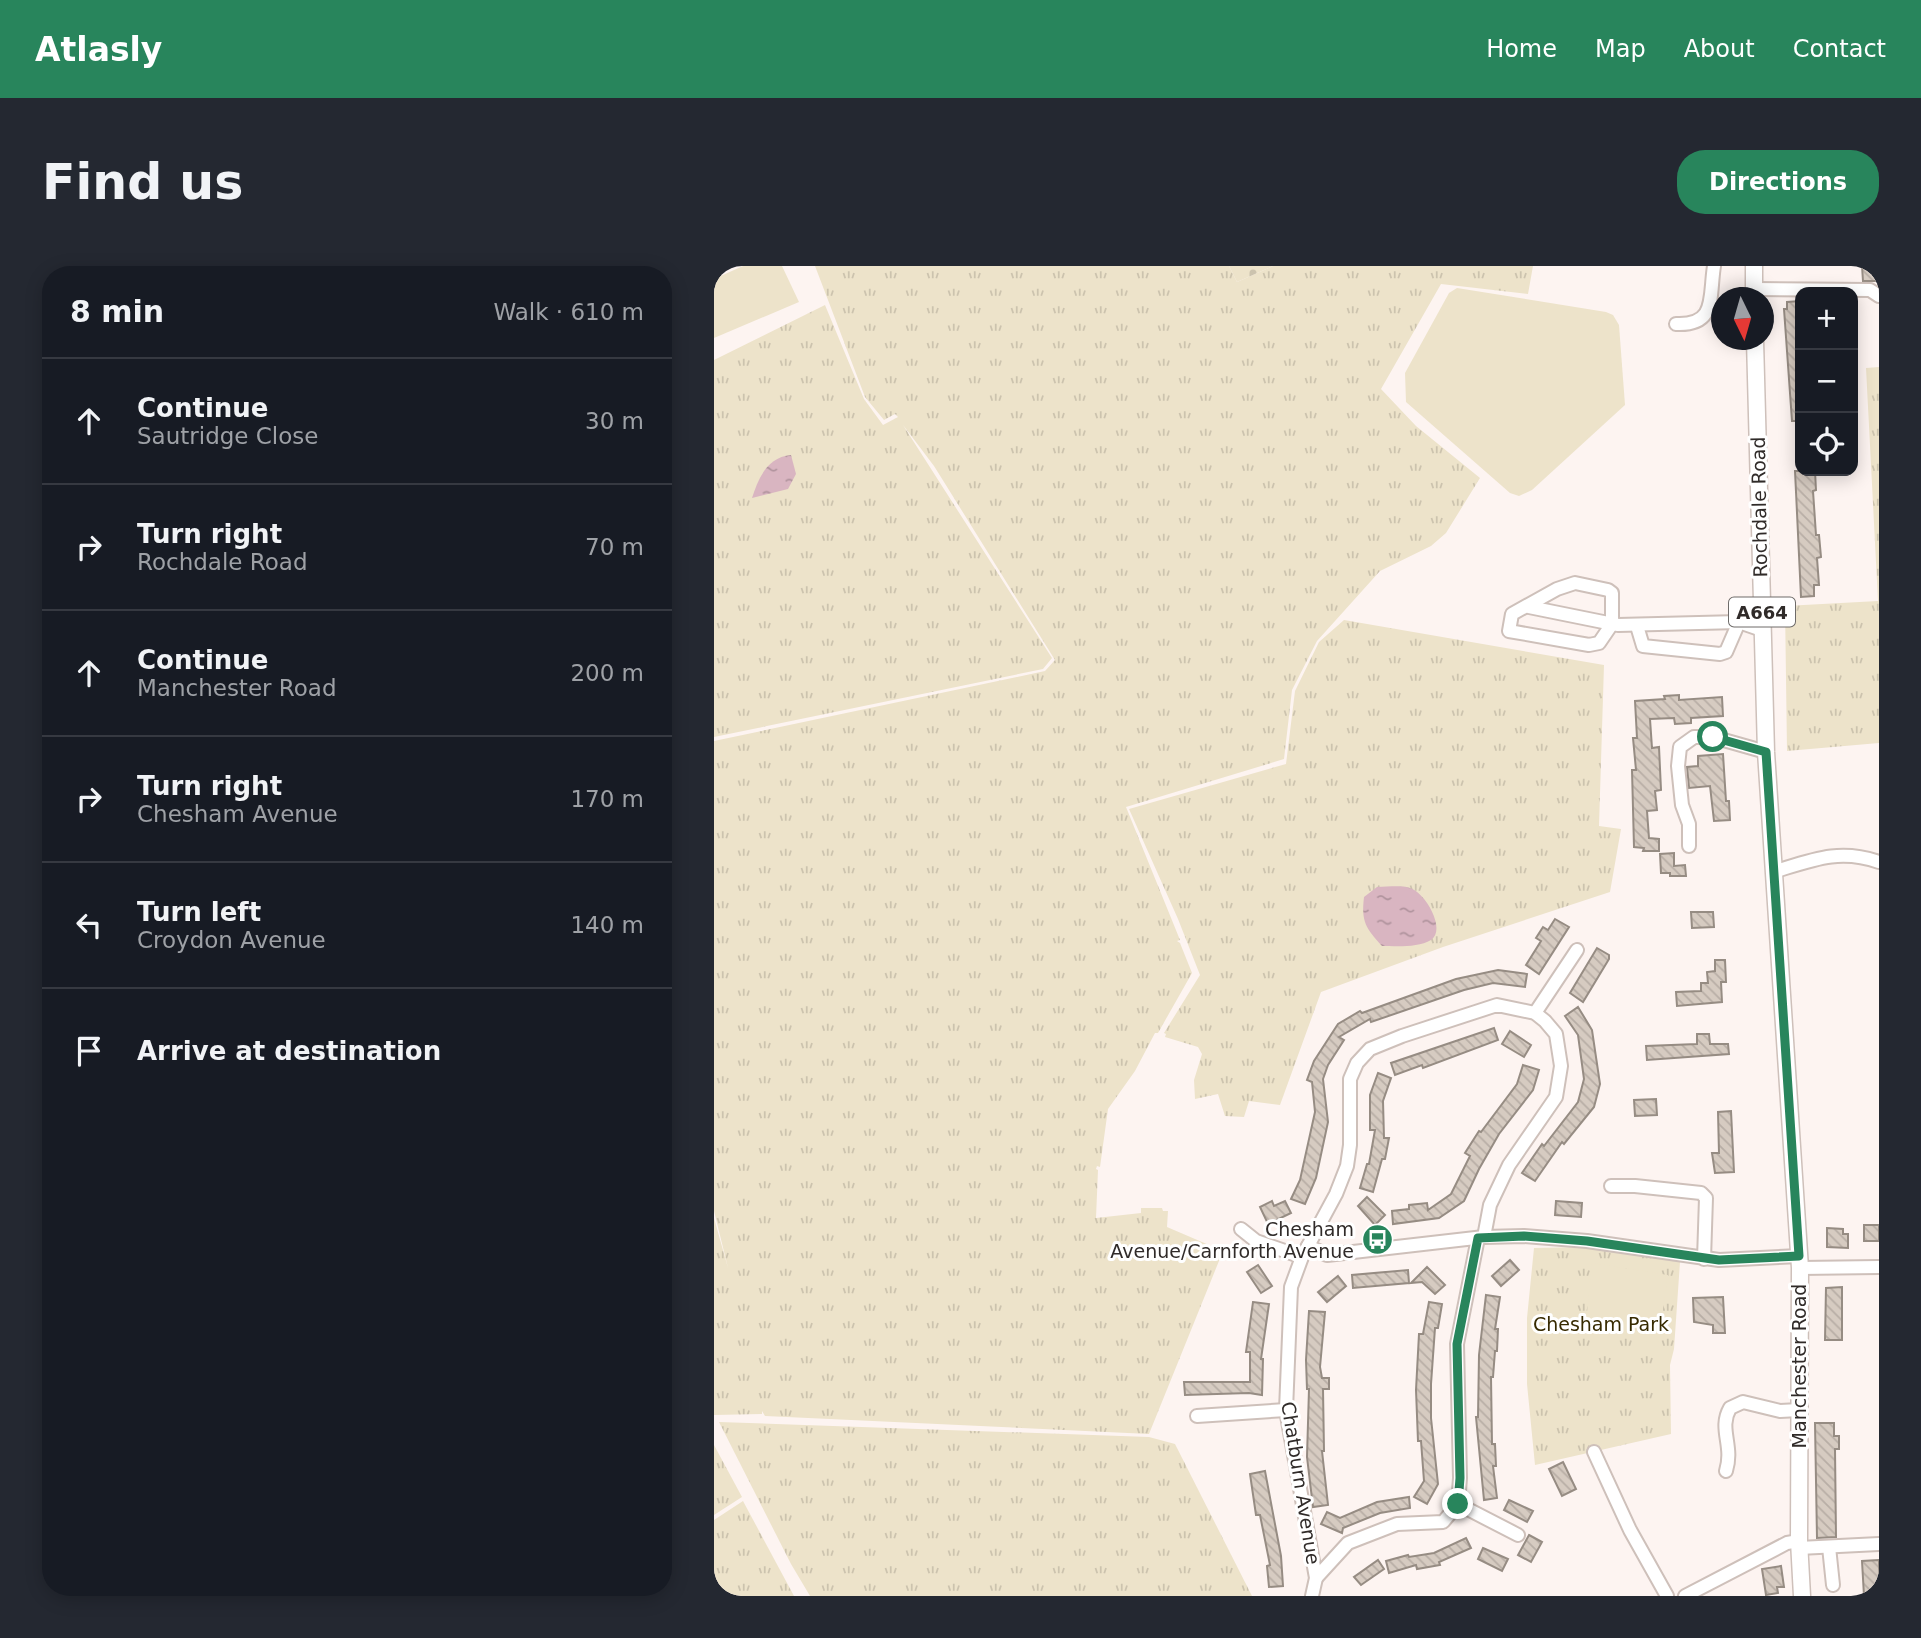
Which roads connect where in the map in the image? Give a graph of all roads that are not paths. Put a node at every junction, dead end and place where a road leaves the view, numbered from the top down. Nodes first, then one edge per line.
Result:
1 (1714, 266) edge
2 (1754, 266) edge
3 (1754, 287) edge
4 (1774, 292) edge
5 (1879, 296) edge
6 (1676, 324) dead end
7 (1755, 350) edge
8 (1762, 605) junction
9 (1529, 607) junction
10 (1739, 622) junction
11 (1612, 624) junction
12 (1637, 626) junction
13 (1762, 630) junction
14 (1766, 752) junction
15 (1689, 846) dead end
16 (1879, 862) edge
17 (1774, 878) junction
18 (1577, 950) dead end
19 (1535, 1013) junction
20 (1611, 1186) dead end
21 (1241, 1229) dead end
22 (1481, 1237) junction
23 (1305, 1252) junction
24 (1704, 1259) junction
25 (1799, 1262) junction
26 (1879, 1268) edge
27 (1286, 1410) junction
28 (1799, 1410) junction
29 (1197, 1416) dead end
30 (1744, 1446) dead end
31 (1729, 1448) junction
32 (1594, 1452) dead end
33 (1726, 1471) dead end
34 (1458, 1504) junction
35 (1518, 1535) dead end
36 (1799, 1545) junction
37 (1879, 1545) edge
38 (1829, 1547) junction
39 (1316, 1578) junction
40 (1833, 1585) dead end
41 (1692, 1594) edge
42 (1312, 1596) edge
43 (1667, 1596) edge
44 (1802, 1596) edge

1 - 6 street
2 - 3 main road
4 - 5 street
7 - 8 main road, Rochdale Road / A664
8 - 10 street
8 - 13 main road, Rochdale Road / A664
9 - 11 street
9 - 11 street
9 - 11 street
10 - 12 street
10 - 12 street
10 - 13 street
11 - 12 street
13 - 14 main road, Rochdale Road / A664
14 - 15 street
14 - 17 main road, Rochdale Road / A664
16 - 17 street
17 - 25 main road, Manchester Road / A664
18 - 19 street
19 - 22 street
19 - 23 street, Chatburn Avenue
20 - 24 street
21 - 23 street
22 - 23 street
22 - 24 street
22 - 34 street
23 - 27 street, Chatburn Avenue
24 - 25 street
25 - 26 street
25 - 28 main road, Manchester Road / A664
27 - 29 street
27 - 39 street, Chatburn Avenue
28 - 31 street
28 - 36 main road, Manchester Road / A664
30 - 31 street
31 - 33 street
32 - 43 street
34 - 35 street
34 - 39 street
36 - 38 street
36 - 41 street
36 - 44 main road, Manchester Road / A664
37 - 38 street
38 - 40 street
39 - 42 street, Chatburn Avenue

